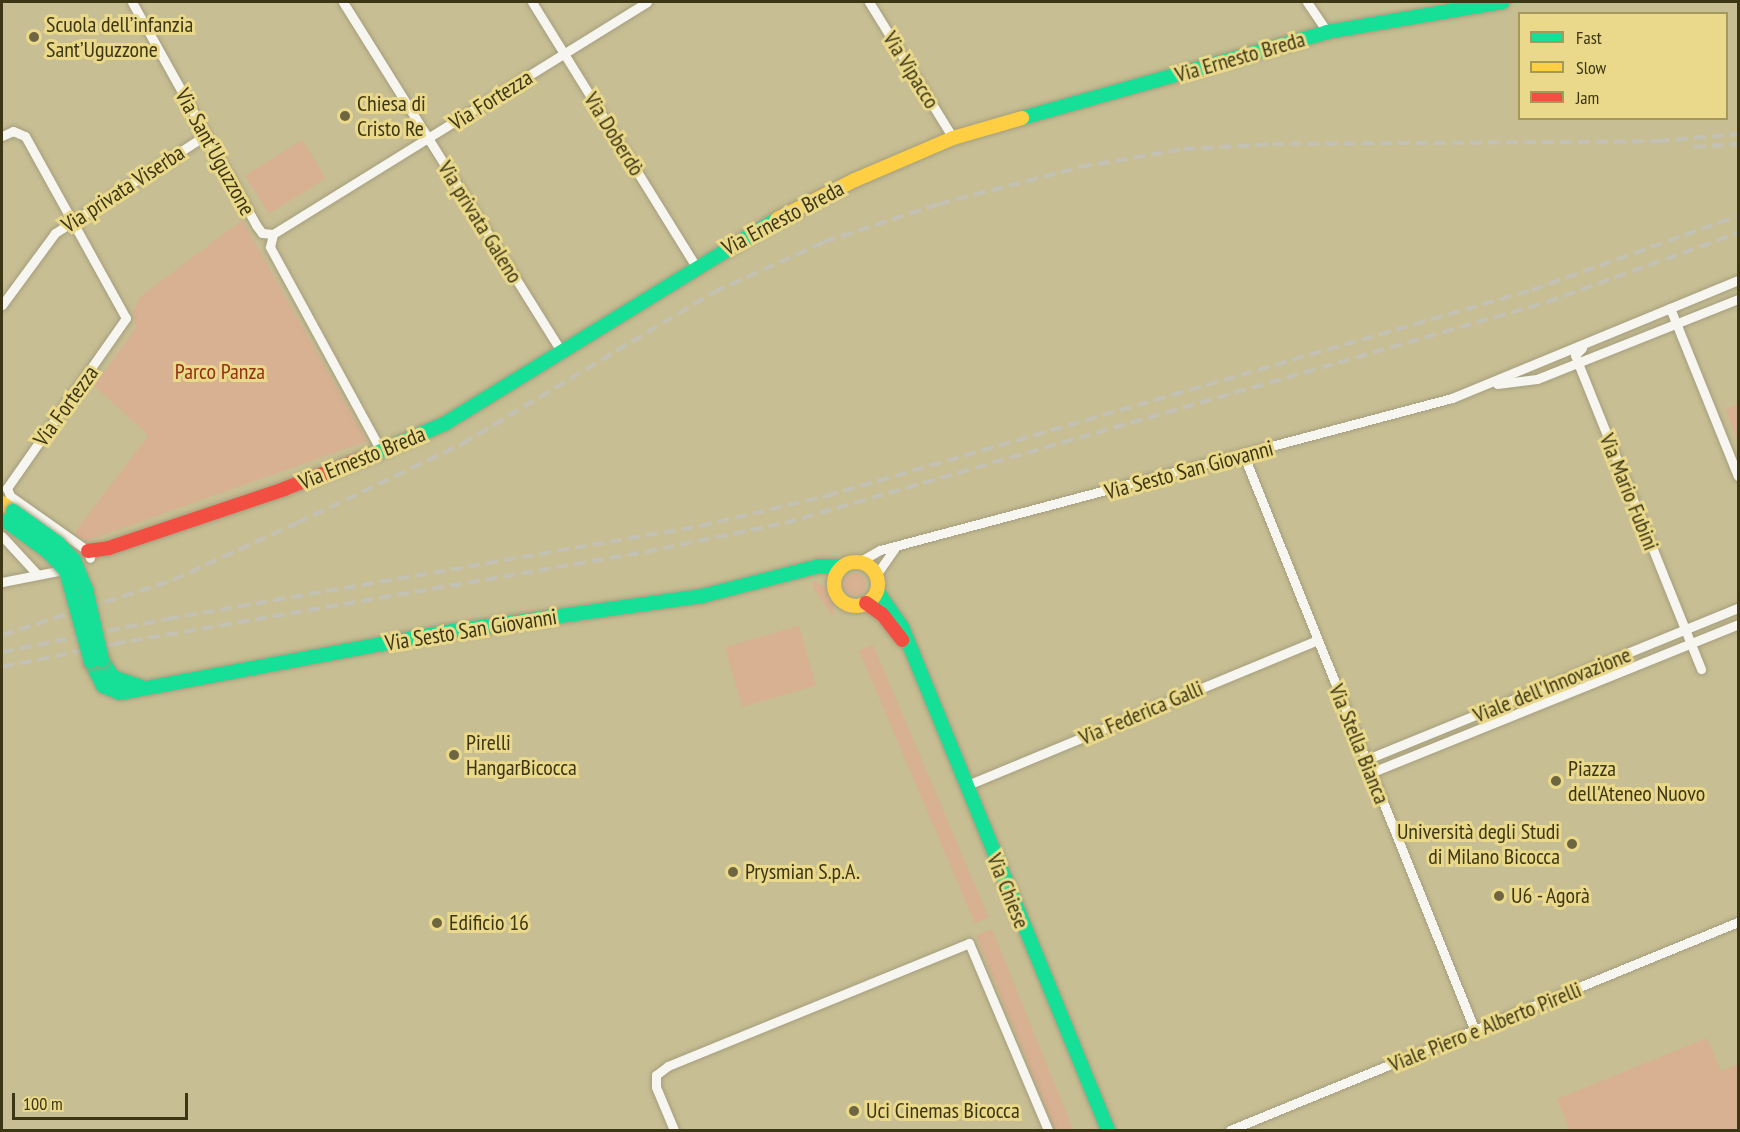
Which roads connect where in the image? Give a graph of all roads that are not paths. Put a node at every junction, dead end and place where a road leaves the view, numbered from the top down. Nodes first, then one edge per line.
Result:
1 (132, 2) edge
2 (343, 2) edge
3 (532, 2) edge
4 (647, 2) edge
5 (868, 2) edge
6 (1307, 2) edge
7 (1502, 2) edge
8 (1327, 32) junction
9 (564, 54) junction
10 (206, 135) junction
11 (2, 136) edge
12 (953, 138) junction
13 (429, 139) junction
14 (73, 221) junction
15 (273, 234) junction
16 (696, 266) junction
17 (1738, 280) edge
18 (1738, 298) edge
19 (2, 305) edge
20 (1670, 309) junction
21 (1677, 325) junction
22 (1587, 344) junction
23 (561, 351) junction
24 (1578, 363) junction
25 (1483, 386) junction
26 (382, 452) junction
27 (1244, 456) junction
28 (1738, 476) edge
29 (4, 488) edge
30 (5, 513) edge
31 (2, 536) edge
32 (894, 549) junction
33 (87, 557) joint
34 (859, 562) junction
35 (844, 566) junction
36 (58, 571) dead end
37 (35, 572) junction
38 (800, 573) junction
39 (876, 575) junction
40 (2, 582) edge
41 (834, 585) junction
42 (877, 591) junction
43 (866, 603) junction
44 (1738, 608) edge
45 (1738, 624) edge
46 (1684, 631) junction
47 (1317, 640) junction
48 (1690, 644) junction
49 (910, 651) junction
50 (1701, 669) dead end
51 (1365, 760) junction
52 (1370, 773) junction
53 (965, 786) junction
54 (1738, 922) edge
55 (1476, 1031) junction
56 (674, 1131) edge
57 (1047, 1131) edge
58 (1108, 1131) edge
59 (1230, 1131) edge

1 - 10 street, Via Sant'Uguzzone
2 - 13 street, Via privata Galeno
3 - 9 street, Via Doberdò
4 - 9 street, Via Fortezza
5 - 12 street, Via Vipacco
6 - 8 street
7 - 8 street, Via Ernesto Breda
8 - 12 street, Via Ernesto Breda
9 - 13 street, Via Fortezza
9 - 16 street, Via Doberdò
10 - 14 street, Via privata Viserba
10 - 15 street, Via Sant'Uguzzone
11 - 14 street
12 - 16 street, Via Ernesto Breda
13 - 15 street, Via Fortezza
13 - 23 street, Via privata Galeno
14 - 19 street, Via privata Viserba
14 - 29 street, Via Fortezza
15 - 26 street, Via Sant'Uguzzone
16 - 23 street, Via Ernesto Breda
17 - 20 street, Via Sesto San Giovanni
18 - 21 street, Via Sesto San Giovanni
20 - 21 street
20 - 22 street, Via Sesto San Giovanni
21 - 24 street, Via Sesto San Giovanni
21 - 28 street
22 - 24 street
22 - 25 street, Via Sesto San Giovanni
23 - 26 street, Via Ernesto Breda
24 - 25 street, Via Sesto San Giovanni
24 - 46 street, Via Mario Fubini
25 - 27 street, Via Sesto San Giovanni
26 - 33 street, Via Ernesto Breda
27 - 32 street, Via Sesto San Giovanni
27 - 47 street, Via Stella Bianca
29 - 33 street
30 - 38 street, Via Sesto San Giovanni, bridge
31 - 37 street
32 - 34 street, Via Sesto San Giovanni
32 - 39 street
34 - 35 street, Via Sesto San Giovanni
34 - 39 street
35 - 38 street, Via Sesto San Giovanni
35 - 41 street
36 - 37 street
37 - 40 street
38 - 41 street
39 - 42 street
41 - 43 street, Via Chiese
42 - 43 street
42 - 49 street, Via Chiese
43 - 49 street, Via Chiese
44 - 46 street, Viale dell'Innovazione
45 - 48 street, Viale dell'Innovazione
46 - 48 street, Via Mario Fubini
46 - 51 street, Viale dell'Innovazione
47 - 51 street, Via Stella Bianca
47 - 53 street, Via Federica Galli
48 - 50 street, Via Mario Fubini
48 - 52 street, Viale dell'Innovazione
49 - 53 street, Via Chiese
51 - 52 street, Via Stella Bianca
52 - 55 street, Via Stella Bianca
53 - 58 street, Via Chiese
54 - 55 street, Viale Piero e Alberto Pirelli
55 - 59 street, Viale Piero e Alberto Pirelli
56 - 57 street

